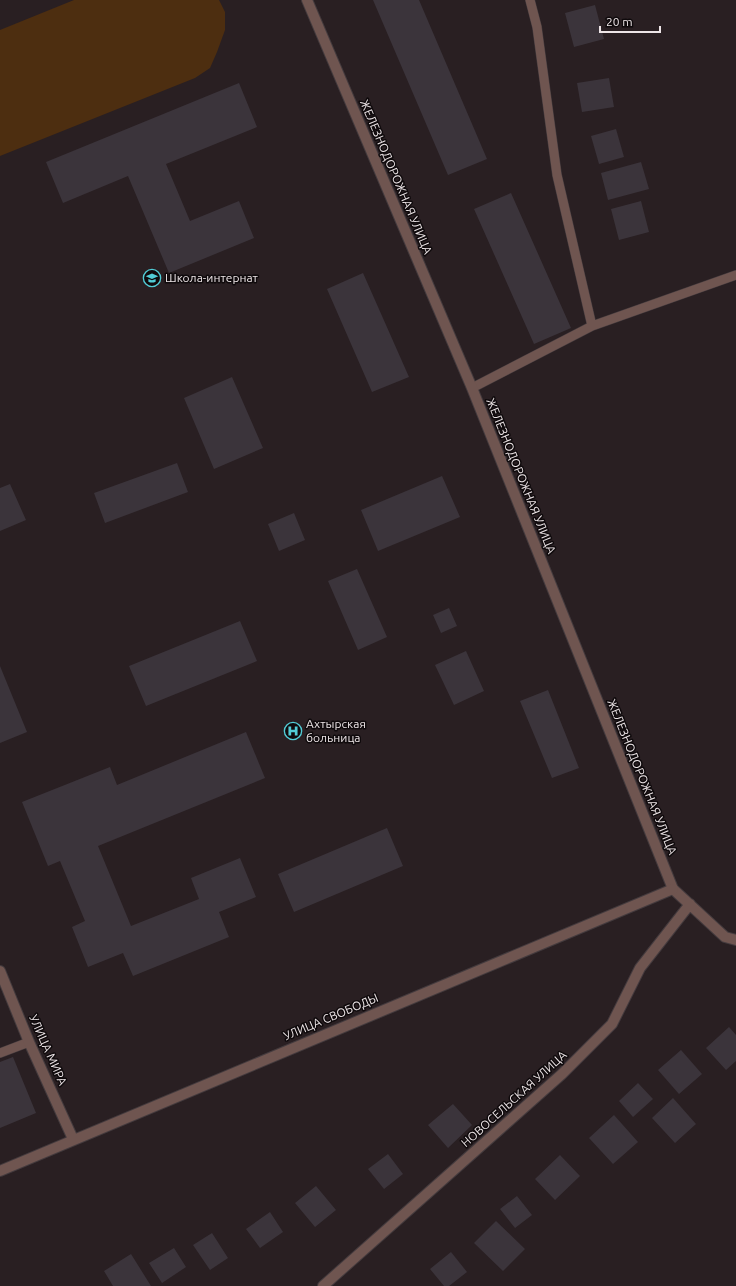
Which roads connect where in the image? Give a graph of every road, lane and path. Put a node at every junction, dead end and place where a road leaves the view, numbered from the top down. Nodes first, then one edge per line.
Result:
1 (307, 0) edge
2 (530, 0) edge
3 (736, 275) edge
4 (592, 326) junction
5 (472, 388) junction
6 (673, 889) junction
7 (690, 904) junction
8 (736, 940) edge
9 (0, 971) edge
10 (29, 1042) junction
11 (0, 1053) edge
12 (74, 1139) junction
13 (0, 1171) edge
14 (323, 1286) edge

1 - 5 street, ЖЕЛЕЗНОДОРОЖНАЯ УЛИЦА
2 - 4 lane
3 - 4 lane
4 - 5 lane
5 - 6 street, ЖЕЛЕЗНОДОРОЖНАЯ УЛИЦА
6 - 7 street, ЖЕЛЕЗНОДОРОЖНАЯ УЛИЦА
6 - 12 street, УЛИЦА СВОБОДЫ
7 - 8 street, ЖЕЛЕЗНОДОРОЖНАЯ УЛИЦА
7 - 14 street, НОВОСЕЛЬСКАЯ УЛИЦА
9 - 10 street, УЛИЦА МИРА
10 - 11 lane
10 - 12 street, УЛИЦА МИРА
12 - 13 street, УЛИЦА СВОБОДЫ

